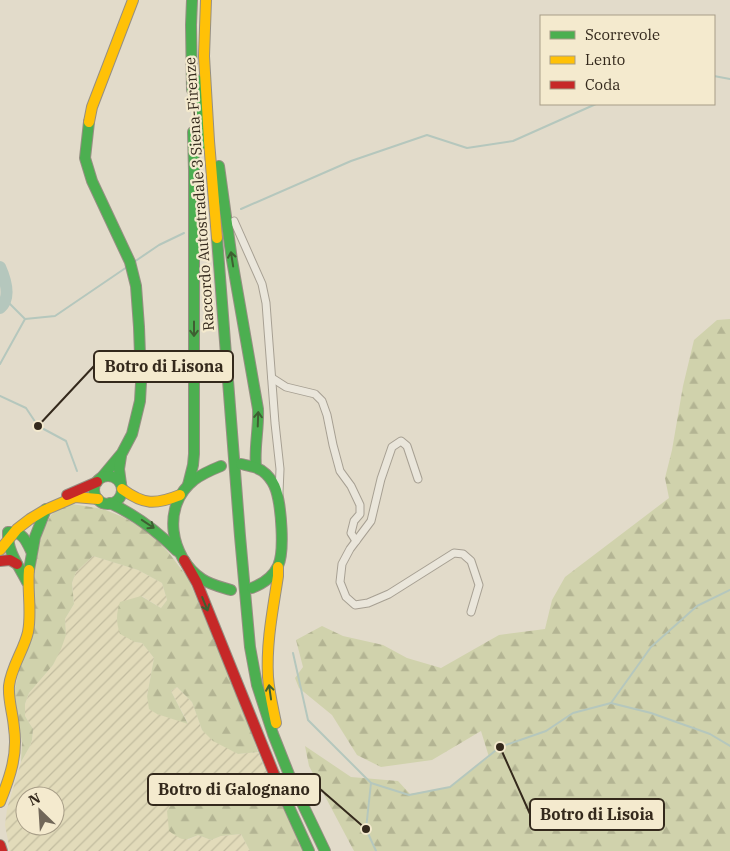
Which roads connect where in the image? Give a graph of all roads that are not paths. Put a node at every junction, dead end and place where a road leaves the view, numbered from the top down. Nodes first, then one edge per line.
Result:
1 (133, 0) edge
2 (192, 0) edge
3 (198, 0) edge
4 (206, 0) edge
5 (211, 0) edge
6 (234, 220) dead end
7 (272, 378) junction
8 (122, 453) junction
9 (279, 462) junction
10 (241, 464) dead end
11 (221, 466) dead end
12 (260, 470) junction
13 (418, 479) dead end
14 (100, 480) junction
15 (188, 485) junction
16 (121, 486) junction
17 (180, 495) junction
18 (98, 499) junction
19 (278, 499) junction
20 (110, 503) junction
21 (45, 507) junction
22 (6, 536) edge
23 (356, 541) junction
24 (0, 550) edge
25 (31, 551) junction
26 (182, 556) junction
27 (0, 561) edge
28 (17, 564) junction
29 (278, 567) junction
30 (28, 585) junction
31 (252, 588) dead end
32 (231, 590) dead end
33 (471, 612) dead end
34 (0, 802) edge
35 (0, 846) edge
36 (2, 851) edge
37 (310, 851) edge
38 (316, 851) edge
39 (325, 851) edge
40 (332, 851) edge

1 - 8 main road
2 -> 15 main road
3 - 38 main road, Raccordo Autostradale 3 Siena-Firenze
4 - 39 main road, Raccordo Autostradale 3 Siena-Firenze
12 -> 5 main road
6 - 7 street
7 - 9 street
7 - 23 street
8 - 14 main road
8 - 16 main road
9 - 12 street
9 - 19 street
10 - 12 main road
11 - 15 main road
12 - 19 main road
13 - 23 street
14 - 16 main road
14 - 18 main road
14 - 21 main road
15 - 17 main road
16 - 17 main road
16 - 20 main road
17 - 26 main road
18 - 20 main road
18 - 21 main road
19 - 29 main road
20 -> 26 main road
21 - 22 main road
21 - 22 main road
21 - 25 main road
22 - 24 main road
22 - 25 main road
22 - 28 main road
23 - 33 street
25 - 30 main road
26 - 32 main road
26 -> 37 main road
27 - 28 main road
28 - 30 main road
29 - 31 main road
40 -> 29 main road
30 - 34 main road
35 - 36 main road

